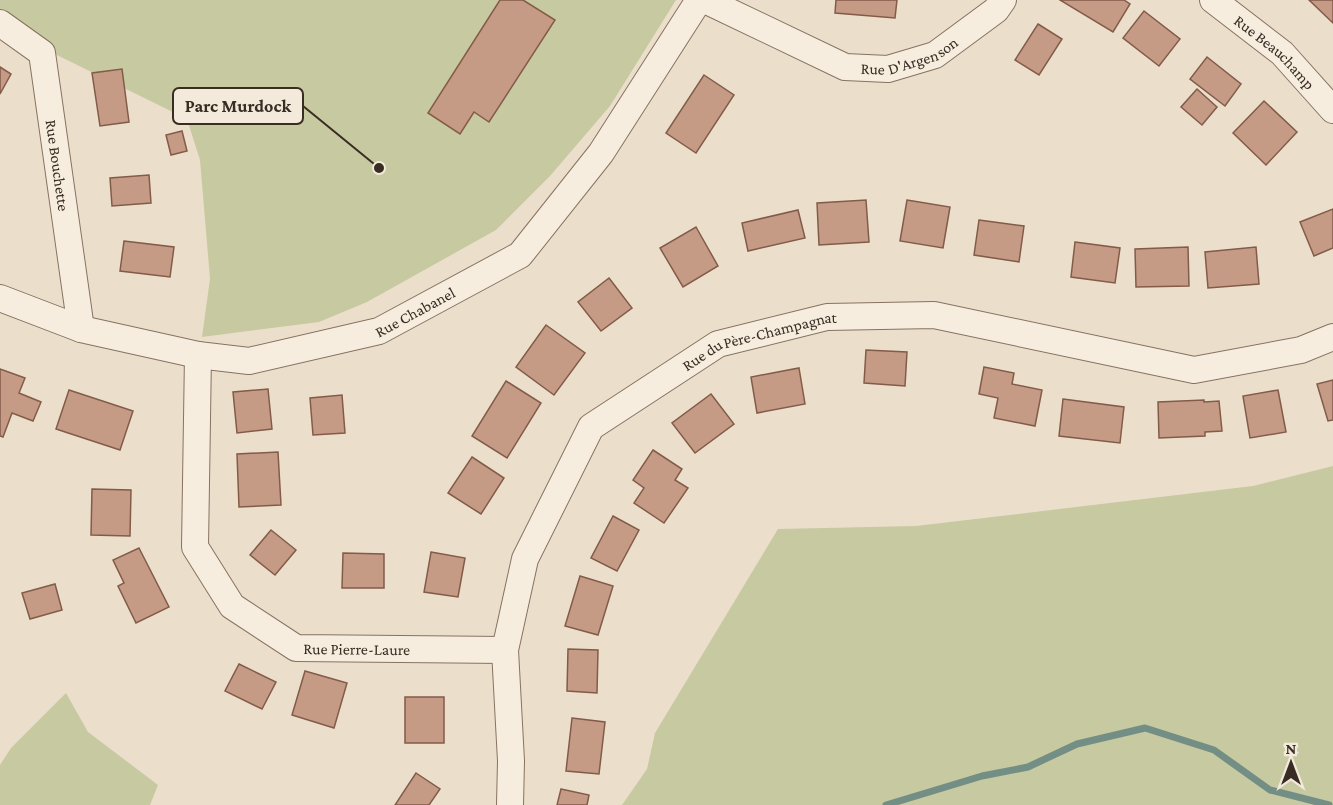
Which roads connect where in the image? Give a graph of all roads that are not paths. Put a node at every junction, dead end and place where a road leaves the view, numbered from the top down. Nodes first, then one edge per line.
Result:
1 (699, 0) edge
2 (705, 0) edge
3 (1003, 0) edge
4 (1213, 0) edge
5 (0, 23) edge
6 (1333, 110) edge
7 (0, 298) edge
8 (81, 329) junction
9 (1333, 337) edge
10 (198, 355) junction
11 (505, 650) junction
12 (510, 805) edge

1 - 10 street, Rue Chabanel
2 - 3 street, Rue D'Argenson
4 - 6 street, Rue Beauchamp
5 - 8 street, Rue Bouchette
7 - 8 street, Rue Chabanel
8 - 10 street, Rue Chabanel
9 - 11 street, Rue du Père-Champagnat
10 - 11 street, Rue Pierre-Laure
11 - 12 street, Rue du Père-Champagnat

